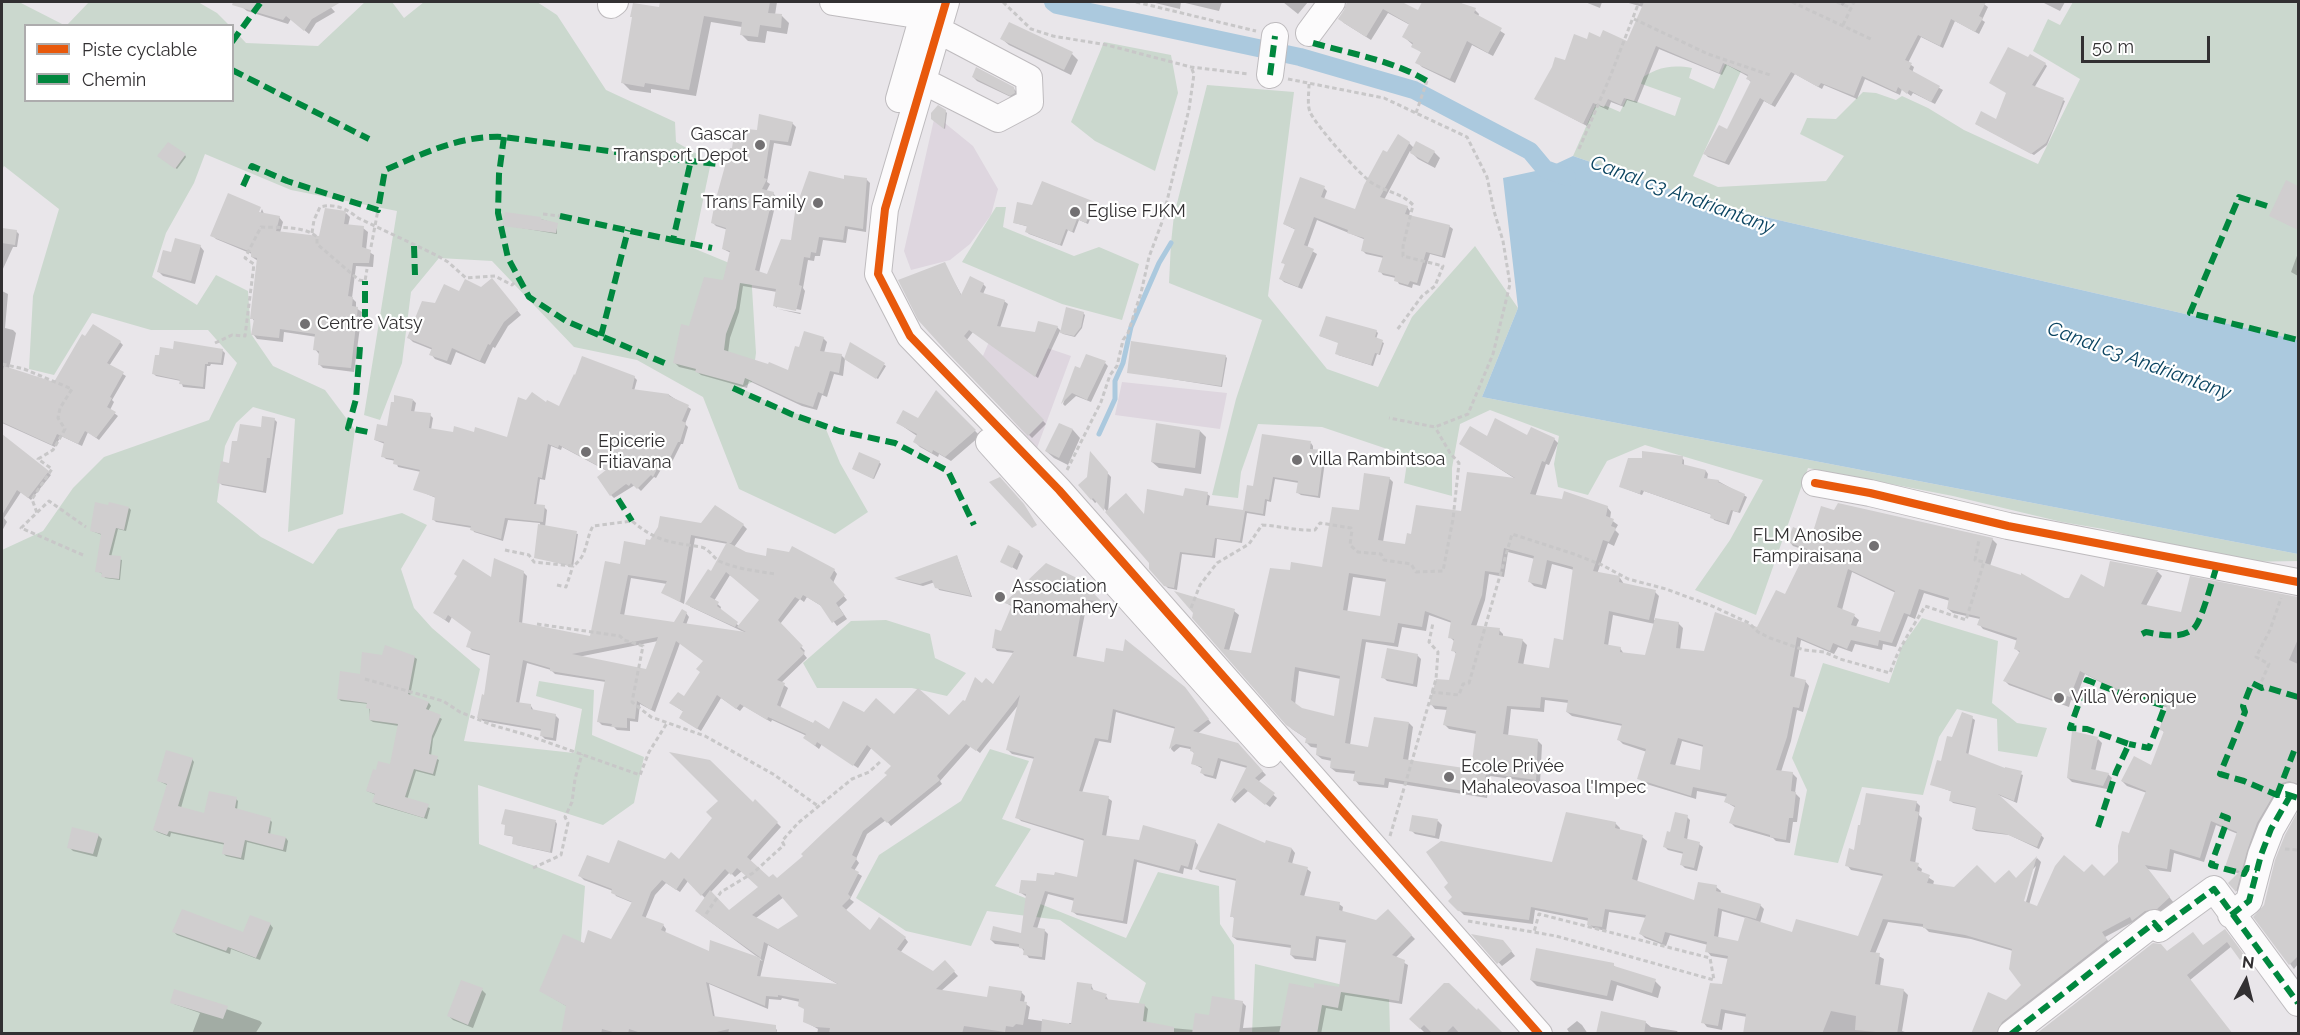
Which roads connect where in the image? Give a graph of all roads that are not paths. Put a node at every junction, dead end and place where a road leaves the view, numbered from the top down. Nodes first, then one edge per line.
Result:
1 (833, 2) edge
2 (946, 2) edge
3 (1332, 2) edge
4 (929, 16) edge
5 (1309, 33) dead end
6 (1275, 36) road end
7 (1270, 75) road end
8 (923, 81) junction
9 (1815, 483) dead end
10 (2293, 580) edge
11 (2290, 796) dead end
12 (2231, 915) junction
13 (2298, 1003) edge
14 (1519, 1034) edge
15 (1539, 1034) edge
16 (2011, 1034) edge

1 - 4 street
2 - 4 street
3 - 5 street
4 - 8 street
4 - 8 street
4 - 14 street
6 - 7 street
8 - 15 street
9 - 10 street
11 - 12 street
12 - 13 street
12 - 16 street

